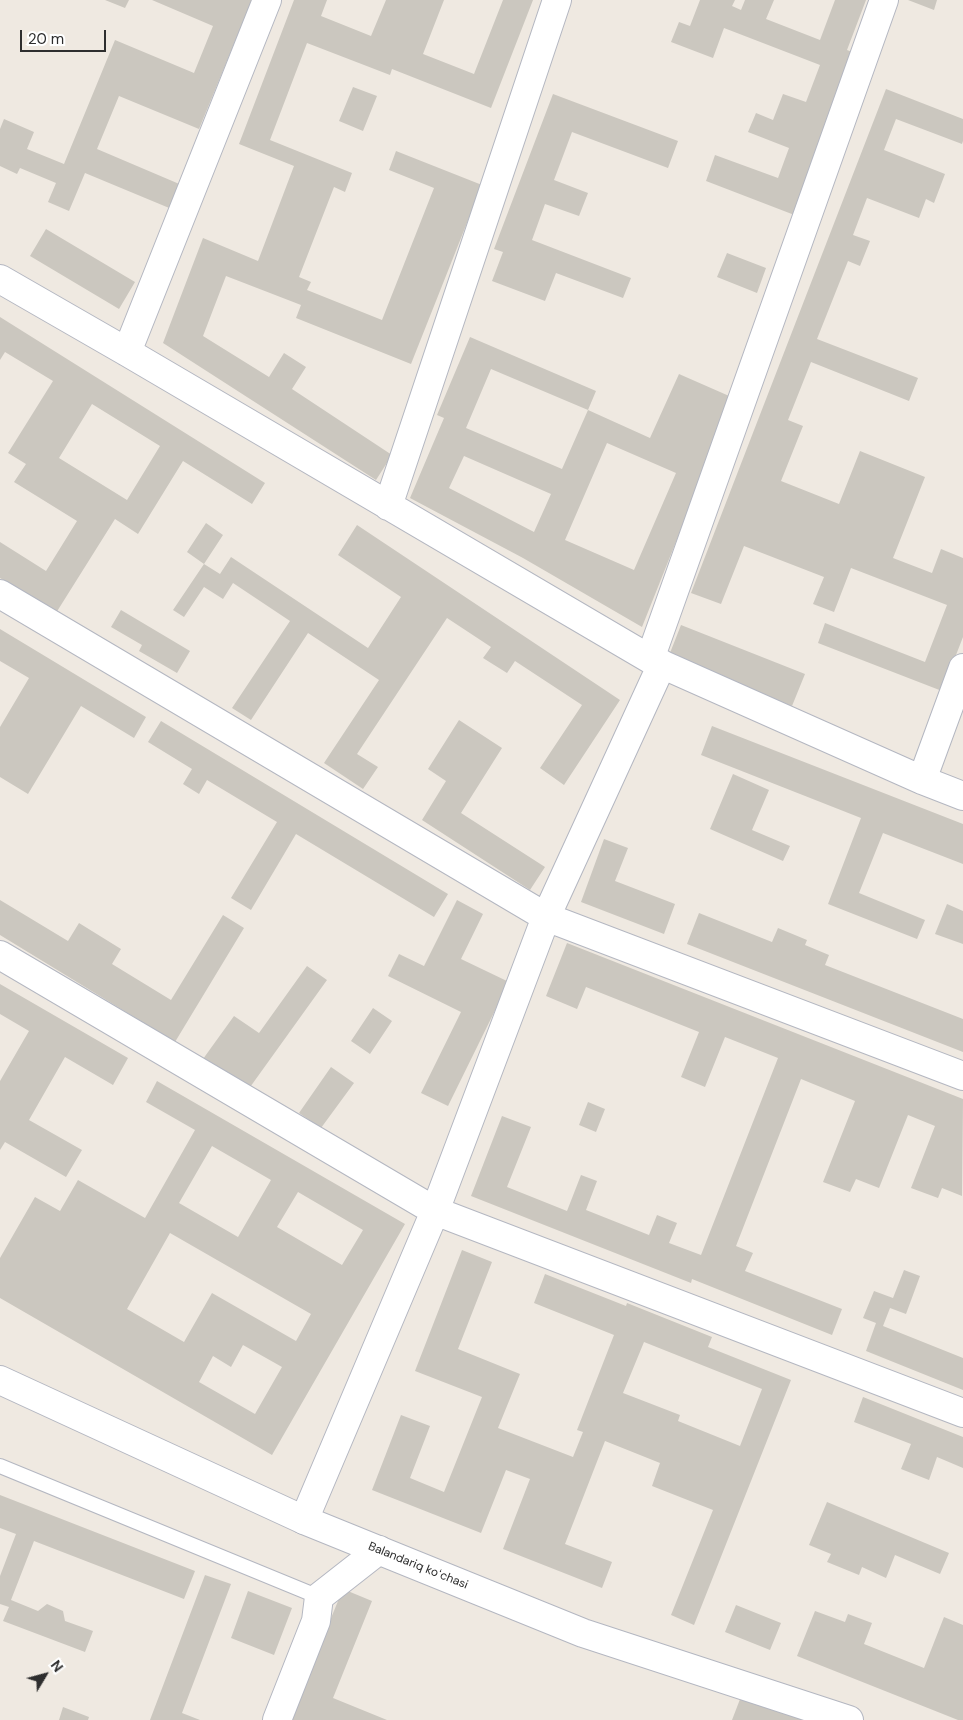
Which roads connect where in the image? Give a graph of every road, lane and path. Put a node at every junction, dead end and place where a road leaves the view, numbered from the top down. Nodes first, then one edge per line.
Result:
1 (267, 0) edge
2 (557, 0) edge
3 (884, 0) edge
4 (0, 279) edge
5 (127, 352) junction
6 (388, 506) junction
7 (0, 594) edge
8 (656, 662) junction
9 (963, 668) edge
10 (922, 780) junction
11 (963, 796) edge
12 (546, 917) junction
13 (0, 955) edge
14 (963, 1076) edge
15 (435, 1211) junction
16 (0, 1380) edge
17 (963, 1413) edge
18 (0, 1466) edge
19 (304, 1520) junction
20 (379, 1550) junction
21 (319, 1597) junction
22 (277, 1720) edge
23 (849, 1720) edge

1 - 5 street
2 - 6 street
3 - 8 street
4 - 5 street
5 - 6 street
6 - 8 street
7 - 12 street
8 - 10 street
8 - 12 street
9 - 10 street
10 - 11 street
12 - 14 street
12 - 15 street
13 - 15 street
15 - 17 street
15 - 19 street
16 - 19 street, Balandariq koʻchasi
18 - 21 lane
19 - 20 street, Balandariq koʻchasi
20 - 21 street
20 - 23 street, Balandariq koʻchasi
21 - 22 street

